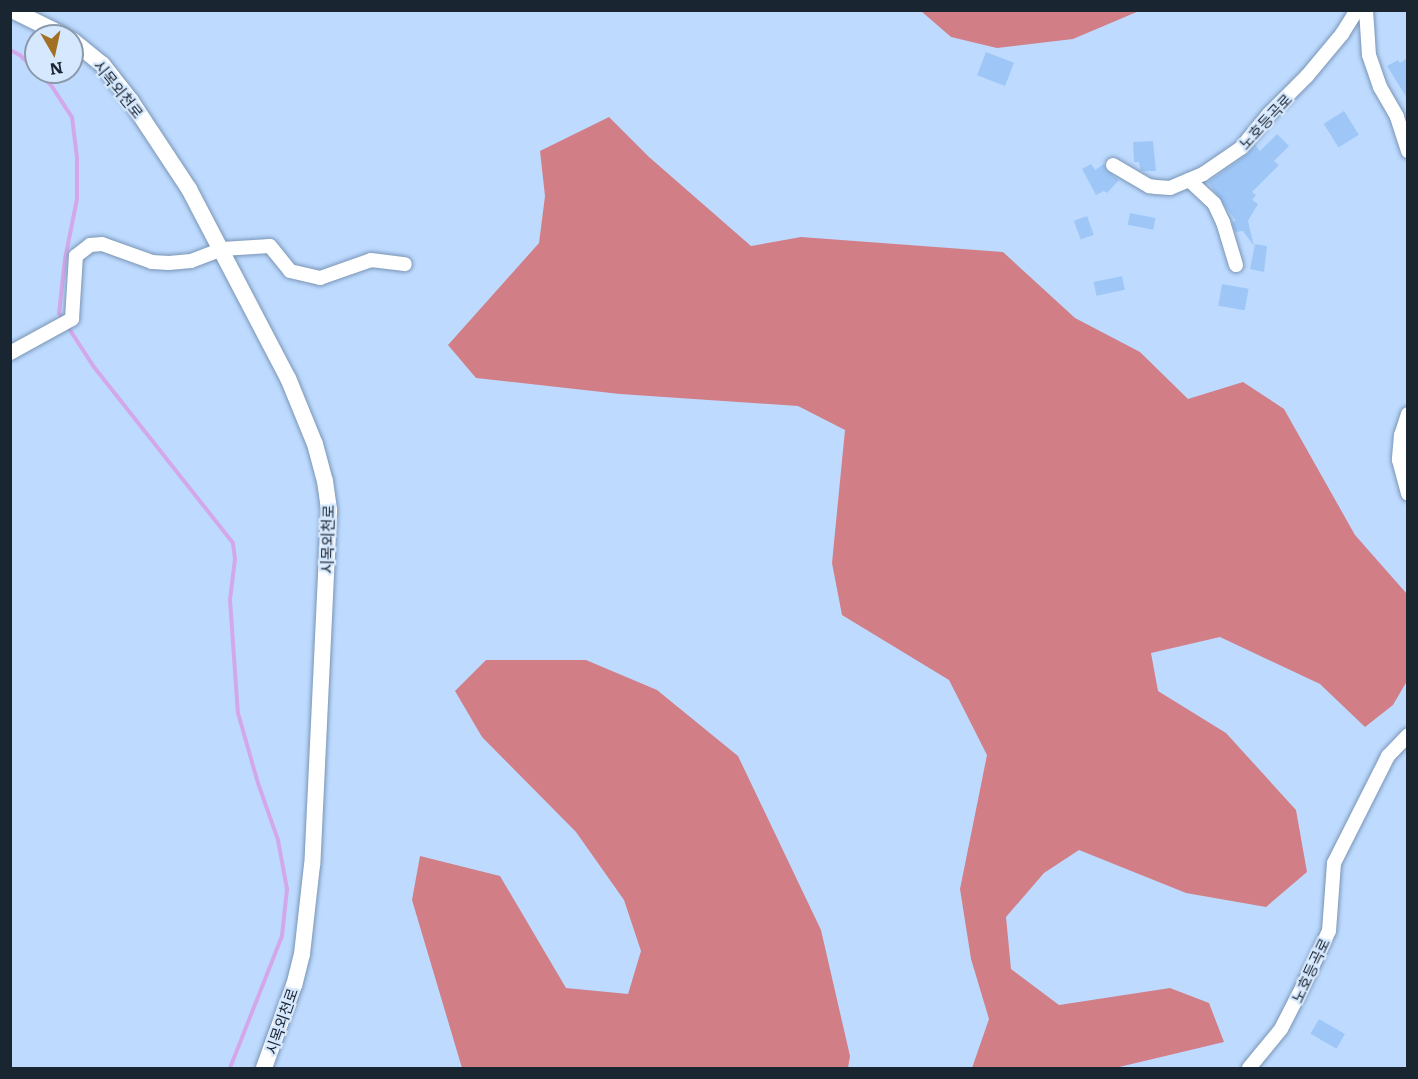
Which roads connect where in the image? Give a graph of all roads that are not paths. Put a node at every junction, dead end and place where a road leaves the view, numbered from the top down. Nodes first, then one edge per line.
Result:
1 (12, 10) edge
2 (1357, 10) edge
3 (1366, 10) edge
4 (41, 24) edge
5 (84, 50) edge
6 (1407, 151) edge
7 (1113, 165) dead end
8 (1189, 180) junction
9 (222, 249) junction
10 (405, 264) dead end
11 (1236, 265) dead end
12 (10, 353) edge
13 (1407, 414) edge
14 (1407, 494) edge
15 (1407, 735) edge
16 (264, 1068) edge
17 (1249, 1068) edge

1 - 4 street
2 - 8 street, 노호등곡로
3 - 6 street
5 - 9 street, 시목외천로
7 - 8 street, 노호등곡로
8 - 11 street
9 - 10 street
9 - 12 street
9 - 16 street, 시목외천로
13 - 14 street
15 - 17 street, 노호등곡로

